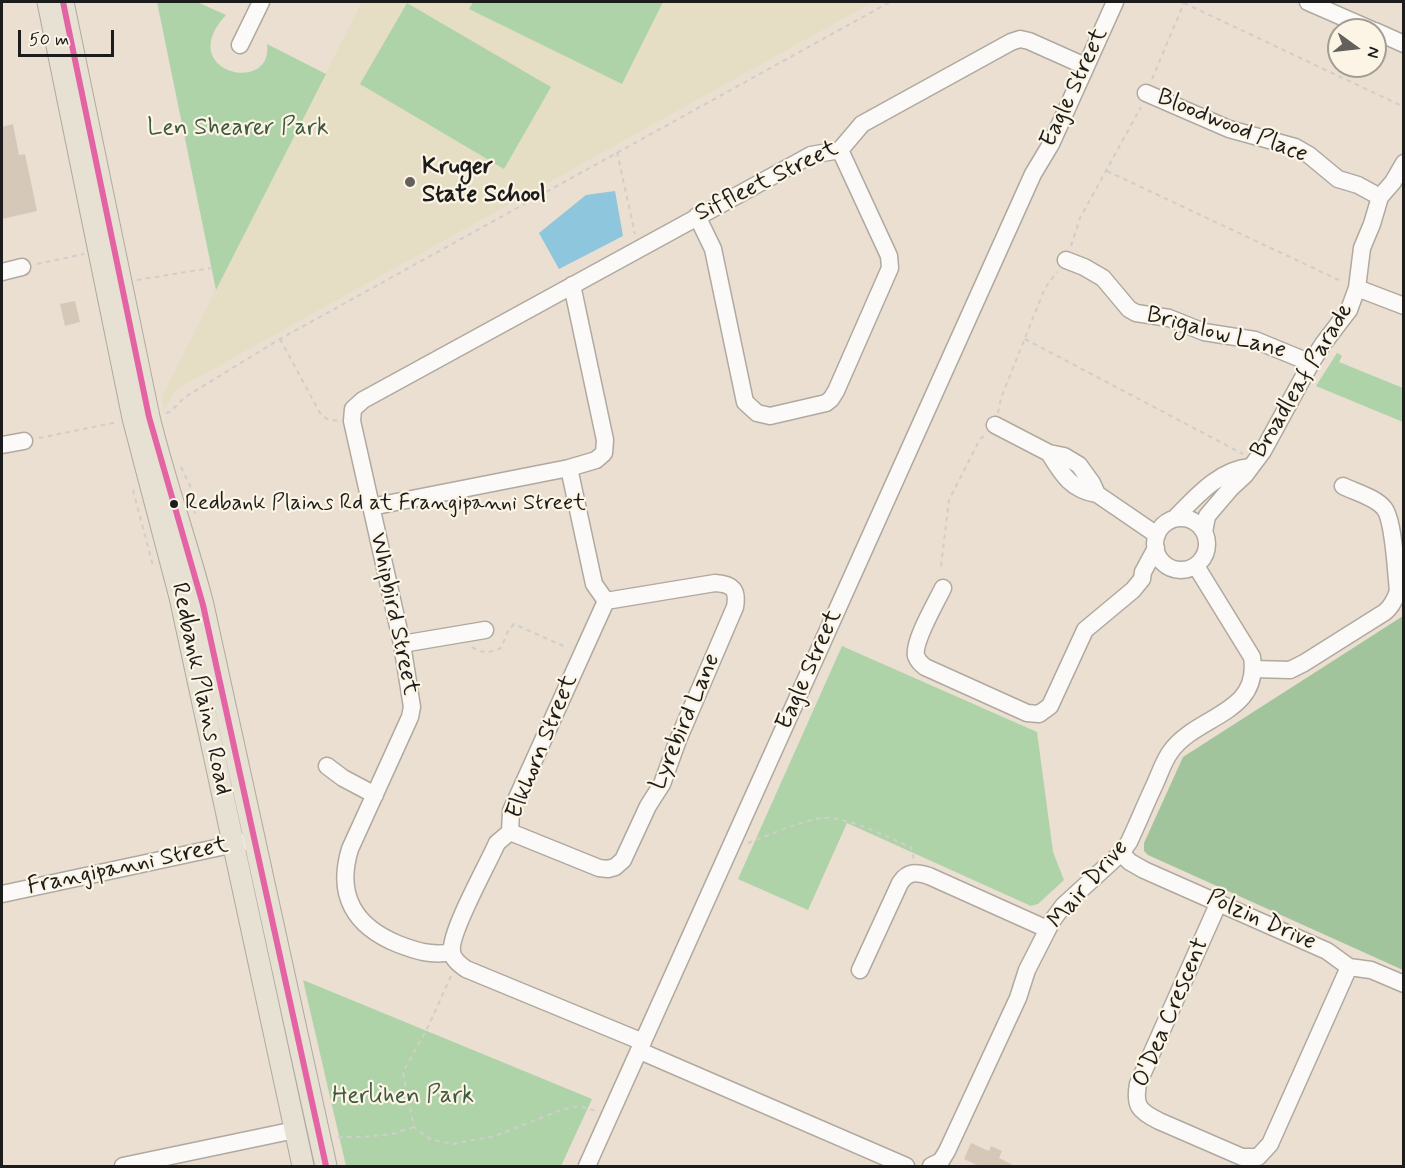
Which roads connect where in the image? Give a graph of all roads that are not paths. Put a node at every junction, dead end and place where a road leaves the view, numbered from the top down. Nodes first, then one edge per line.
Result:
1 (48, 2) edge
2 (63, 2) edge
3 (261, 2) edge
4 (1103, 2) edge
5 (1115, 2) edge
6 (1308, 2) edge
7 (1344, 18) edge
8 (1387, 37) edge
9 (1404, 44) edge
10 (240, 45) dead end
11 (1081, 64) junction
12 (1146, 93) road end
13 (840, 150) junction
14 (1404, 163) edge
15 (1380, 197) junction
16 (697, 216) junction
17 (1066, 260) road end
18 (22, 267) road end
19 (2, 272) edge
20 (572, 285) junction
21 (1357, 288) junction
22 (1404, 306) edge
23 (1311, 363) junction
24 (995, 425) road end
25 (24, 441) road end
26 (2, 446) edge
27 (1253, 464) junction
28 (569, 468) junction
29 (1342, 486) dead end
30 (371, 507) junction
31 (1174, 519) junction
32 (1204, 532) junction
33 (1157, 541) junction
34 (1196, 566) junction
35 (1174, 569) junction
36 (1142, 579) junction
37 (943, 588) dead end
38 (606, 601) junction
39 (485, 630) dead end
40 (402, 644) junction
41 (1254, 669) junction
42 (327, 766) dead end
43 (375, 795) junction
44 (510, 832) junction
45 (255, 840) junction
46 (234, 844) junction
47 (1121, 853) junction
48 (2, 894) edge
49 (1220, 902) junction
50 (1047, 929) junction
51 (452, 952) junction
52 (1349, 967) junction
53 (860, 970) dead end
54 (1404, 984) edge
55 (641, 1047) junction
56 (295, 1130) junction
57 (932, 1166) edge
58 (123, 1167) edge
59 (303, 1167) edge
60 (326, 1167) edge
61 (587, 1167) edge
62 (906, 1167) edge

1 - 46 main road, Redbank Plains Road
2 - 45 main road, Redbank Plains Road
3 - 10 street
4 - 11 street, Eagle Street
5 - 11 street, Eagle Street
6 - 7 street
8 - 9 street
11 - 13 street, Siffleet Street
11 - 55 street, Eagle Street
12 - 15 street, Bloodwood Place
13 - 16 street, Siffleet Street
13 - 16 street
14 - 15 street, Broadleaf Parade
15 - 21 street, Broadleaf Parade
16 - 20 street, Siffleet Street
17 - 23 street, Brigalow Lane
18 - 19 street
20 - 28 street
20 - 30 street, Whipbird Street
21 - 22 street
21 - 23 street, Broadleaf Parade
23 - 27 street, Broadleaf Parade
24 - 33 street
25 - 26 street
27 - 31 street, Broadleaf Parade
27 - 32 street, Broadleaf Parade
28 - 30 street
28 - 38 street
29 - 41 street
30 - 40 street, Whipbird Street
31 - 32 street
31 - 33 street
32 - 34 street
33 - 35 street
33 - 36 street
34 - 35 street
34 - 41 street
35 - 36 street
36 - 37 street
38 - 44 street, Elkhorn Street
38 - 44 street, Lyrebird Lane
39 - 40 street
40 - 43 street, Whipbird Street
41 - 47 street, Mair Drive
42 - 43 street
43 - 51 street, Whipbird Street
44 - 51 street, Elkhorn Street
45 - 46 street, Frangipanni Street
45 - 60 main road, Redbank Plains Road
46 - 48 street, Frangipanni Street
46 - 56 main road, Redbank Plains Road
47 - 49 street, Polzin Drive
47 - 50 street, Mair Drive
49 - 52 street, Polzin Drive
49 - 52 street, O'Dea Crescent
50 - 53 street
50 - 57 street, Mair Drive
51 - 55 street
52 - 54 street, Polzin Drive
55 - 61 street, Eagle Street
55 - 62 street
56 - 58 street
56 - 59 main road, Redbank Plains Road

